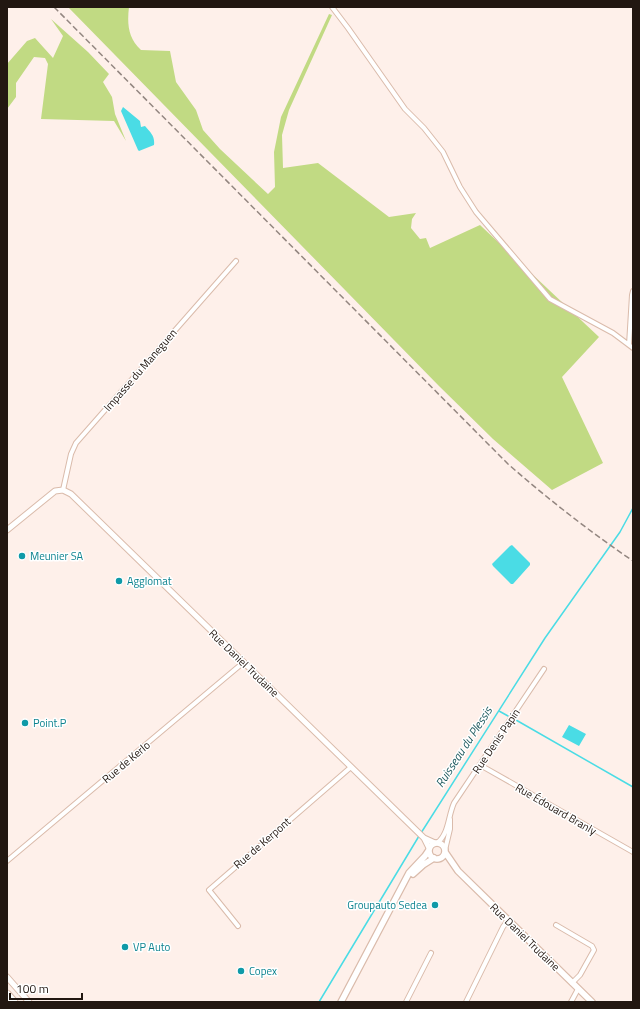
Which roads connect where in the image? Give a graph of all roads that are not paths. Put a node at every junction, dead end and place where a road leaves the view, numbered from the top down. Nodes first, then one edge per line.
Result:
1 (332, 7) edge
2 (236, 261) dead end
3 (633, 291) edge
4 (631, 347) edge
5 (63, 490) junction
6 (7, 530) edge
7 (244, 662) junction
8 (544, 669) dead end
9 (480, 765) junction
10 (351, 767) junction
11 (450, 814) junction
12 (424, 838) junction
13 (436, 843) junction
14 (429, 849) junction
15 (445, 851) junction
16 (633, 852) edge
17 (436, 859) junction
18 (7, 861) edge
19 (458, 871) junction
20 (404, 886) junction
21 (508, 920) junction
22 (556, 925) dead end
23 (238, 926) dead end
24 (431, 952) dead end
25 (7, 977) edge
26 (572, 983) junction
27 (578, 989) junction
28 (7, 994) edge
29 (14, 1002) edge
30 (29, 1002) edge
31 (341, 1002) edge
32 (406, 1002) edge
33 (466, 1002) edge
34 (571, 1002) edge
35 (592, 1002) edge

1 - 4 street
2 - 5 street, Impasse du Maneguen
3 - 4 street
5 - 6 street
5 - 7 street, Rue Daniel Trudaine
7 - 10 street, Rue Daniel Trudaine
7 - 18 street, Rue de Kerlo
8 - 9 street, Rue Denis Papin
9 - 11 street, Rue Denis Papin
9 - 16 street, Rue Édouard Branly
10 - 12 street, Rue Daniel Trudaine
10 - 23 street, Rue de Kerpont
11 - 13 street, Rue Denis Papin
11 - 15 street, Rue Denis Papin
12 - 13 street, Rue Daniel Trudaine
12 - 14 street, Rue Daniel Trudaine
13 - 14 main road
13 - 15 main road
14 - 17 main road
14 - 20 main road
15 - 17 main road
15 - 19 main road, Rue Daniel Trudaine
17 - 19 main road, Rue Daniel Trudaine
17 - 20 main road
19 - 21 main road, Rue Daniel Trudaine
20 - 31 main road
21 - 26 main road, Rue Daniel Trudaine
21 - 33 street
22 - 26 street
24 - 32 street
25 - 30 street
26 - 27 main road, Rue Daniel Trudaine
27 - 34 street
27 - 35 main road, Rue Daniel Trudaine
28 - 29 highway

